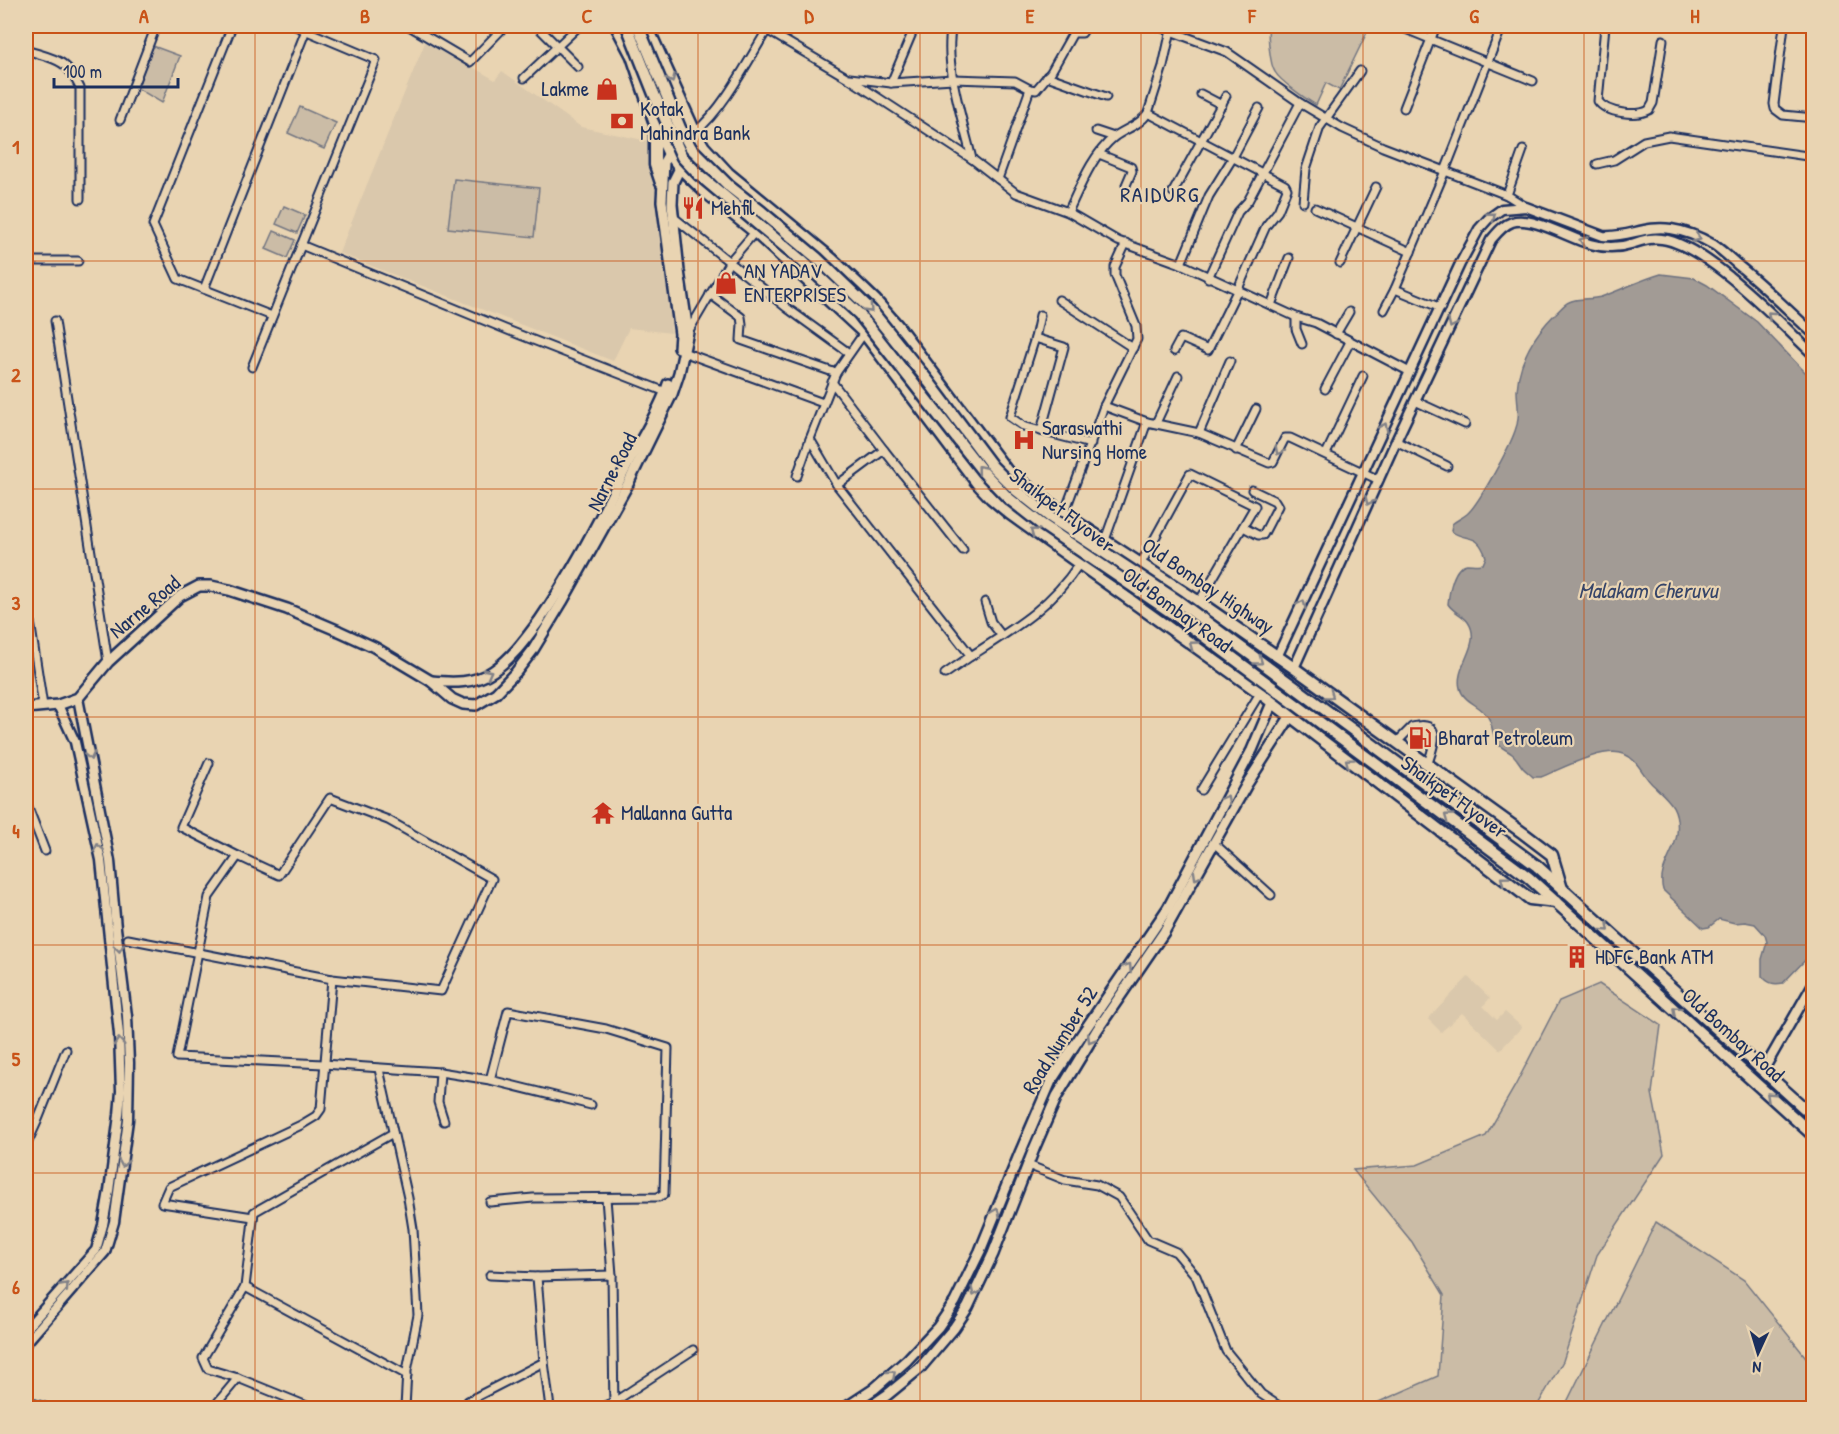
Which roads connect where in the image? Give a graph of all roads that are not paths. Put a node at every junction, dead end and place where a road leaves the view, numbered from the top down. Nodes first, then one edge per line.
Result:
1 (156, 26) edge
2 (232, 26) edge
3 (295, 26) edge
4 (409, 26) edge
5 (505, 26) edge
6 (537, 26) edge
7 (579, 26) edge
8 (616, 26) edge
9 (627, 26) edge
10 (638, 26) edge
11 (647, 26) edge
12 (760, 26) edge
13 (914, 26) edge
14 (952, 26) edge
15 (1086, 26) edge
16 (1157, 26) edge
17 (1184, 26) edge
18 (1398, 26) edge
19 (1436, 26) edge
20 (1502, 26) edge
21 (1605, 26) edge
22 (1785, 26) edge
23 (306, 30) junction
24 (767, 30) junction
25 (1171, 30) junction
26 (1180, 33) junction
27 (1431, 40) junction
28 (1663, 40) dead end
29 (558, 46) junction
30 (26, 51) edge
31 (1488, 63) junction
32 (578, 67) dead end
33 (1360, 71) dead end
34 (1047, 76) junction
35 (524, 78) dead end
36 (848, 78) junction
37 (953, 80) junction
38 (1533, 81) dead end
39 (891, 83) junction
40 (1030, 89) junction
41 (1200, 94) dead end
42 (1227, 96) dead end
43 (1106, 97) dead end
44 (1300, 103) junction
45 (1222, 105) junction
46 (1259, 108) dead end
47 (1404, 108) dead end
48 (1148, 113) junction
49 (1325, 118) junction
50 (1814, 118) edge
51 (120, 120) dead end
52 (656, 127) junction
53 (1096, 131) dead end
54 (694, 132) junction
55 (1114, 137) junction
56 (1202, 143) junction
57 (1522, 150) dead end
58 (668, 152) junction
59 (1099, 154) junction
60 (1814, 157) edge
61 (972, 159) junction
62 (1232, 159) junction
63 (1597, 164) dead end
64 (680, 168) junction
65 (1444, 171) junction
66 (1262, 173) junction
67 (998, 179) junction
68 (661, 183) junction
69 (1126, 185) dead end
70 (1376, 188) dead end
71 (1173, 192) dead end
72 (1507, 195) junction
73 (80, 199) dead end
74 (1303, 202) dead end
75 (1526, 207) junction
76 (1315, 208) dead end
77 (1068, 212) junction
78 (672, 216) junction
79 (1358, 228) junction
80 (1663, 229) junction
81 (755, 232) junction
82 (1603, 236) junction
83 (1661, 238) junction
84 (1126, 243) junction
85 (301, 245) junction
86 (1603, 247) junction
87 (1410, 252) junction
88 (1289, 258) dead end
89 (26, 261) edge
90 (78, 261) dead end
91 (730, 261) junction
92 (1181, 264) junction
93 (1340, 264) dead end
94 (1208, 278) junction
95 (204, 289) junction
96 (1395, 289) junction
97 (1238, 291) junction
98 (710, 294) junction
99 (1059, 300) dead end
100 (1271, 305) junction
101 (1441, 308) junction
102 (1384, 310) dead end
103 (1349, 312) dead end
104 (1040, 315) dead end
105 (272, 316) junction
106 (1296, 317) junction
107 (55, 321) dead end
108 (688, 332) junction
109 (864, 333) junction
110 (1336, 334) junction
111 (1814, 334) edge
112 (1035, 338) junction
113 (1350, 342) junction
114 (1302, 344) dead end
115 (1133, 348) junction
116 (1174, 351) dead end
117 (683, 352) junction
118 (849, 353) junction
119 (1814, 355) edge
120 (1230, 361) dead end
121 (252, 367) dead end
122 (1410, 372) junction
123 (836, 373) junction
124 (1178, 376) dead end
125 (1364, 376) dead end
126 (832, 382) junction
127 (1325, 389) dead end
128 (666, 392) junction
129 (1415, 402) junction
130 (823, 403) junction
131 (1104, 406) junction
132 (1256, 409) dead end
133 (1147, 422) junction
134 (1156, 423) junction
135 (1465, 424) dead end
136 (1041, 430) junction
137 (1199, 433) junction
138 (810, 439) junction
139 (1396, 441) junction
140 (1091, 444) junction
141 (884, 450) junction
142 (1236, 450) junction
143 (1326, 454) junction
144 (1447, 466) dead end
145 (1363, 472) junction
146 (797, 476) dead end
147 (1378, 480) junction
148 (837, 485) junction
149 (1252, 490) dead end
150 (1064, 514) junction
151 (1242, 527) junction
152 (1105, 540) junction
153 (963, 550) dead end
154 (1140, 563) junction
155 (1079, 564) junction
156 (1124, 594) junction
157 (26, 595) edge
158 (985, 602) dead end
159 (1199, 602) junction
160 (1002, 636) junction
161 (971, 656) junction
162 (1277, 657) junction
163 (108, 662) junction
164 (1294, 668) junction
165 (945, 675) dead end
166 (431, 681) junction
167 (1260, 693) junction
168 (78, 698) junction
169 (1272, 703) junction
170 (58, 705) junction
171 (43, 706) junction
172 (26, 708) edge
173 (1290, 717) junction
174 (1397, 742) junction
175 (1428, 763) junction
176 (209, 764) dead end
177 (1201, 790) dead end
178 (26, 802) edge
179 (1215, 844) junction
180 (45, 851) dead end
181 (238, 855) junction
182 (1562, 888) junction
183 (1271, 895) dead end
184 (1556, 902) junction
185 (128, 939) dead end
186 (198, 953) junction
187 (332, 979) junction
188 (1814, 982) edge
189 (66, 1050) dead end
190 (323, 1064) junction
191 (379, 1069) junction
192 (1763, 1071) junction
193 (440, 1072) junction
194 (490, 1080) junction
195 (591, 1105) dead end
196 (1814, 1117) edge
197 (444, 1121) dead end
198 (393, 1133) junction
199 (1814, 1136) edge
200 (26, 1146) edge
201 (1028, 1165) junction
202 (606, 1198) junction
203 (490, 1202) dead end
204 (253, 1217) junction
205 (490, 1275) dead end
206 (612, 1275) junction
207 (537, 1277) junction
208 (244, 1287) junction
209 (26, 1329) edge
210 (26, 1340) edge
211 (693, 1350) dead end
212 (544, 1362) junction
213 (407, 1375) junction
214 (238, 1378) junction
215 (26, 1401) edge
216 (468, 1401) dead end
217 (614, 1405) edge
218 (48, 1408) edge
219 (213, 1408) edge
220 (311, 1408) edge
221 (405, 1408) edge
222 (550, 1408) edge
223 (599, 1408) edge
224 (845, 1408) edge
225 (868, 1408) edge
226 (1279, 1408) edge

1 - 51 street
2 - 95 street
3 - 23 street
4 - 5 street
6 - 29 street
7 - 29 street
8 - 52 main road, Old Bombay Road
184 -> 9 main road, Shaikpet Flyover, bridge
10 -> 182 main road, Shaikpet Flyover, bridge
11 -> 54 main road, Old Bombay Highway
12 - 24 street
13 - 39 street
14 - 37 street
15 - 34 street
16 - 25 street
17 - 26 street
18 - 27 street
19 - 27 street
20 - 31 street
21 - 28 street
22 - 50 street
23 - 85 street
23 - 95 street
24 - 36 street
24 - 54 street
25 - 26 street
25 - 48 street
26 - 44 street
27 - 31 street
27 - 47 street
29 - 32 street
29 - 35 street
30 - 73 street
31 - 38 street
31 - 65 street
33 - 49 street
34 - 40 street
34 - 43 street
36 - 39 street
36 - 61 street
37 - 39 street
37 - 40 street
37 - 61 street
40 - 67 street
41 - 45 street
42 - 45 street
44 - 49 street
44 - 66 street
45 - 56 street
46 - 62 street
48 - 55 street
48 - 56 street
49 - 65 street
49 - 74 street
52 - 58 main road, Old Bombay Road
52 - 68 main road
53 - 55 street
54 - 58 main road
54 - 150 main road, Old Bombay Highway
55 - 59 street
56 - 62 street
56 - 71 street
57 - 72 street
58 - 64 main road, Old Bombay Road
58 - 68 main road, Narne Road
59 - 69 street
59 - 77 street
60 - 63 street
61 - 67 street
62 - 66 street
62 - 92 street
64 - 78 main road, Narne Road
64 - 81 main road, Old Bombay Road
65 - 72 street
65 - 87 street
66 - 94 street
66 - 97 street
67 - 77 street
68 - 128 main road, Narne Road
70 - 79 street
72 - 75 street
75 - 82 street
101 -> 75 street
76 - 79 street
77 - 84 street
78 - 91 street
78 - 108 main road, Narne Road
79 - 87 street
79 - 93 street
80 - 82 street
80 - 83 street
80 -> 111 street
81 - 91 street
81 - 109 main road, Old Bombay Road
82 - 86 street
83 - 86 street
119 -> 83 street
84 - 92 street
84 - 115 street
85 - 105 street
85 - 128 street
86 -> 129 street
87 - 96 street
88 - 100 street
89 - 90 street
91 - 98 street
91 - 118 street
92 - 94 street
94 - 97 street
95 - 105 street
96 - 101 street
96 - 102 street
97 - 100 street
97 - 116 street
98 - 108 street
98 - 123 street
99 - 115 street
100 - 106 street
101 - 122 street
103 - 110 street
104 - 112 street
105 - 121 street
106 - 110 street
106 - 114 street
107 - 163 street
108 - 117 main road, Narne Road
109 - 118 street
155 -> 109 main road, Old Bombay Road
110 - 113 street
112 - 136 street
112 - 136 street
113 - 122 street
113 - 127 street
115 - 131 street
117 - 130 street
117 - 166 main road, Narne Road
118 - 123 street
120 - 137 street
145 -> 122 street
123 - 126 street
124 - 134 street
125 - 143 street
126 - 130 street
126 - 141 street
166 -> 128 main road, Narne Road
129 - 135 street
129 - 139 street
130 - 138 street
131 - 133 street
131 - 140 street
132 - 142 street
133 - 134 street
133 - 152 street
134 - 137 street
136 - 140 street
137 - 142 street
138 - 146 street
138 - 148 street
139 - 144 street
139 - 147 street
140 - 150 street
141 - 148 street
141 - 153 street
143 -> 142 street
143 - 145 street
145 - 147 street
162 -> 145 street
147 -> 164 street
148 - 161 street
149 - 151 street
150 - 152 main road, Old Bombay Highway
151 - 154 street
151 - 159 street
152 - 154 main road, Old Bombay Highway
154 - 156 street
154 - 159 main road, Old Bombay Highway
155 - 156 main road, Old Bombay Road
155 - 160 street
167 -> 156 main road, Old Bombay Road
157 - 171 street
158 - 160 street
159 - 162 main road, Old Bombay Highway
160 - 161 street
161 - 165 street
162 - 164 main road, Old Bombay Highway
163 - 166 main road, Narne Road
163 - 168 main road, Narne Road
164 -> 174 main road, Old Bombay Highway
167 - 169 main road, Old Bombay Road
167 - 177 street
168 - 170 main road
168 -> 210 street
169 - 173 main road, Old Bombay Road
224 -> 169 main road, Road Number 52
170 - 171 main road
209 -> 170 street
171 - 172 main road
173 - 179 main road, Road Number 52
184 -> 173 main road, Old Bombay Road
174 - 175 main road, Old Bombay Highway
174 - 175 street
175 - 182 main road, Old Bombay Highway
176 - 181 street
178 - 180 street
179 - 183 street
179 -> 201 main road, Road Number 52
181 - 186 street
181 - 187 street
182 -> 192 main road
199 -> 184 main road, Old Bombay Road
185 - 186 street
186 - 187 street
186 - 190 street
187 - 190 street
188 - 192 street
189 - 200 street
190 - 191 street
190 - 204 street
191 - 193 street
191 - 198 street
192 - 196 main road
193 - 194 street
193 - 197 street
194 - 195 street
194 - 202 street
198 - 204 street
198 - 213 street
201 -> 225 main road, Road Number 52
201 - 226 street
202 - 203 street
202 - 206 street
204 - 208 street
205 - 207 street
206 - 207 street
206 - 217 street
207 - 212 street
208 - 213 street
208 - 214 street
211 - 217 street
212 - 216 street
212 - 222 street
213 - 221 street
214 - 219 street
214 - 220 street
215 - 218 street
217 - 223 street

